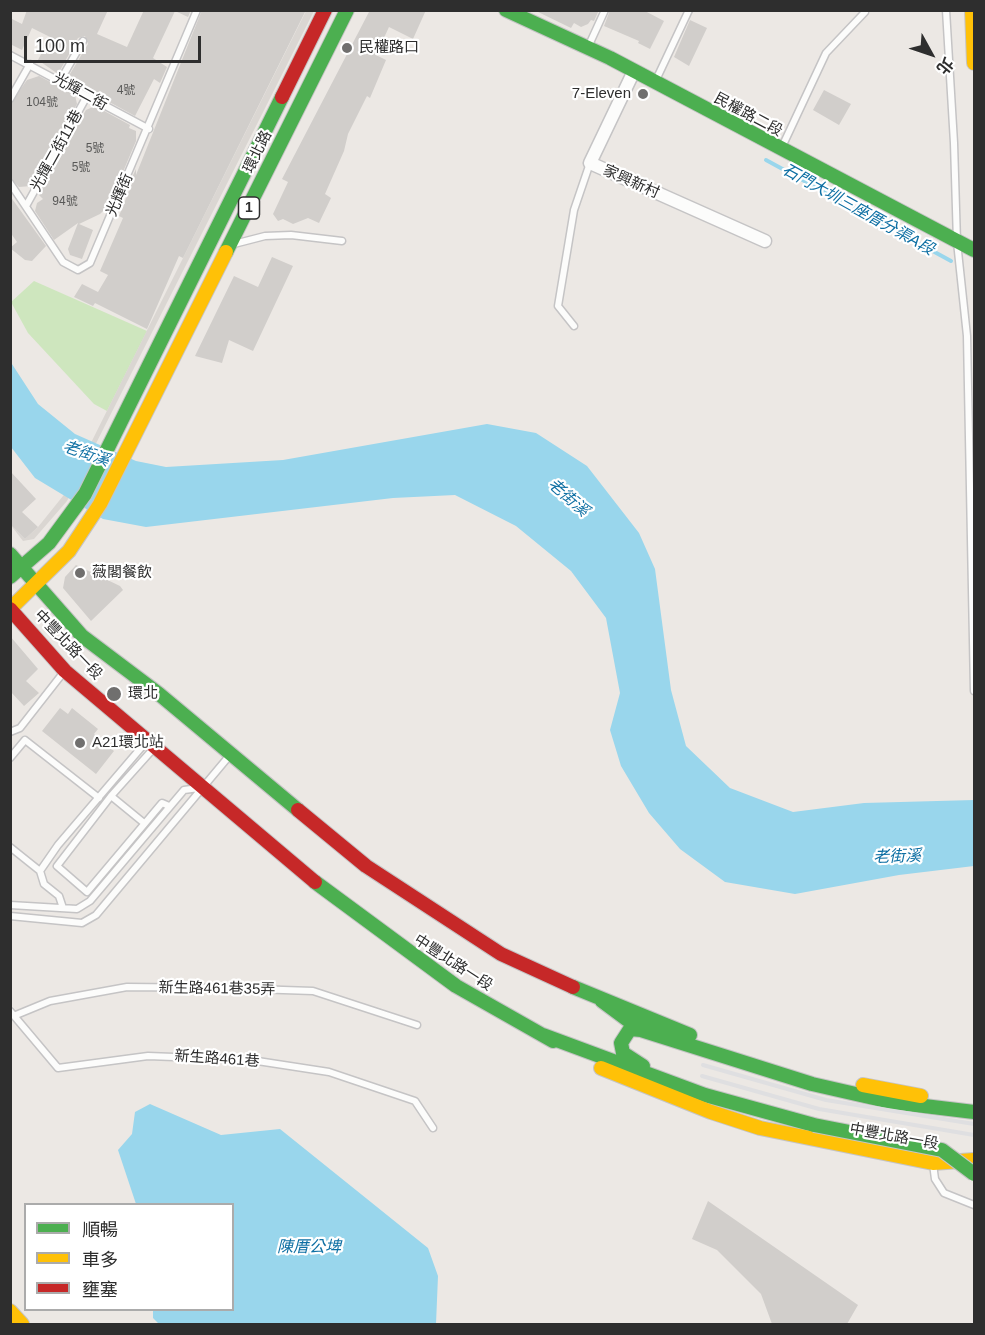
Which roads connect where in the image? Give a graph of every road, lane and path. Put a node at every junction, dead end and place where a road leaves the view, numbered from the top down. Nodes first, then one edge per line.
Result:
1 (197, 10) edge
2 (326, 10) edge
3 (347, 10) edge
4 (506, 10) edge
5 (605, 10) edge
6 (689, 10) edge
7 (946, 10) edge
8 (972, 10) edge
9 (865, 12) dead end
10 (83, 41) dead end
11 (587, 49) junction
12 (10, 55) edge
13 (975, 63) edge
14 (30, 64) junction
15 (634, 71) junction
16 (60, 81) junction
17 (655, 83) junction
18 (87, 96) junction
19 (10, 99) edge
20 (149, 129) junction
21 (780, 150) junction
22 (590, 164) junction
23 (10, 183) edge
24 (26, 206) junction
25 (342, 241) dead end
26 (765, 241) dead end
27 (957, 242) junction
28 (231, 245) junction
29 (975, 250) edge
30 (574, 326) dead end
31 (10, 554) edge
32 (22, 567) junction
33 (10, 577) edge
34 (37, 583) junction
35 (10, 609) edge
36 (65, 671) junction
37 (975, 691) edge
38 (10, 732) edge
39 (151, 745) junction
40 (230, 754) junction
41 (10, 758) edge
42 (201, 788) junction
43 (111, 796) junction
44 (99, 798) junction
45 (169, 806) junction
46 (144, 823) junction
47 (10, 847) edge
48 (40, 871) junction
49 (10, 905) edge
50 (63, 908) junction
51 (10, 916) edge
52 (602, 1001) junction
53 (13, 1013) edge
54 (417, 1025) dead end
55 (641, 1030) junction
56 (543, 1035) junction
57 (705, 1095) junction
58 (975, 1106) edge
59 (975, 1112) edge
60 (433, 1128) dead end
61 (975, 1160) edge
62 (933, 1163) junction
63 (975, 1174) edge
64 (975, 1205) edge
65 (10, 1311) edge
66 (22, 1324) edge

1 - 20 lane, 光輝街
2 - 32 main road, 環北路 / 1
3 - 28 main road, 環北路 / 1
4 - 11 main road, 民權路二段
5 - 11 lane
6 - 17 lane
7 - 27 lane
8 - 13 main road
9 - 21 lane
10 - 16 lane
11 - 15 main road, 民權路二段
12 - 14 lane, 光輝二街
14 - 16 lane, 光輝二街
14 - 19 lane
15 - 17 main road, 民權路二段
15 - 22 street, 家興新村
16 - 18 lane, 光輝二街
17 - 21 main road, 民權路二段
18 - 20 lane, 光輝二街
18 - 24 lane, 光輝二街11巷
20 - 24 lane, 光輝街
21 - 27 main road, 民權路二段
22 - 26 street, 家興新村
22 - 30 lane
23 - 24 lane, 光輝街
25 - 28 lane
27 - 29 main road, 民權路二段
27 - 37 lane
28 - 34 main road, 環北路 / 1
31 - 32 main road, 中豐北路一段
32 - 33 main road, 1
32 - 34 main road, 中豐北路一段
32 - 35 main road
34 - 35 main road, 1
34 - 40 main road, 中豐北路一段
35 - 36 main road, 中豐北路一段
36 - 38 lane
36 - 39 main road, 中豐北路一段
39 - 42 main road, 中豐北路一段
39 - 43 lane
39 - 44 lane
40 - 42 lane
40 - 52 main road, 中豐北路一段
41 - 44 lane
42 - 45 lane
42 - 51 lane
42 - 56 main road, 中豐北路一段
43 - 46 lane
43 - 46 lane
44 - 48 lane
45 - 46 lane
45 - 50 lane
47 - 48 lane
48 - 50 lane
49 - 50 lane
52 - 55 main road
52 - 58 main road, 中豐北路一段
53 - 54 lane, 新生路461巷35弄
53 - 60 lane, 新生路461巷
55 - 57 main road
55 - 59 main road
56 - 57 main road
56 - 62 main road, 中豐北路一段
57 - 63 main road, bridge
61 - 62 main road, 中豐北路一段
62 - 64 lane
65 - 66 main road

